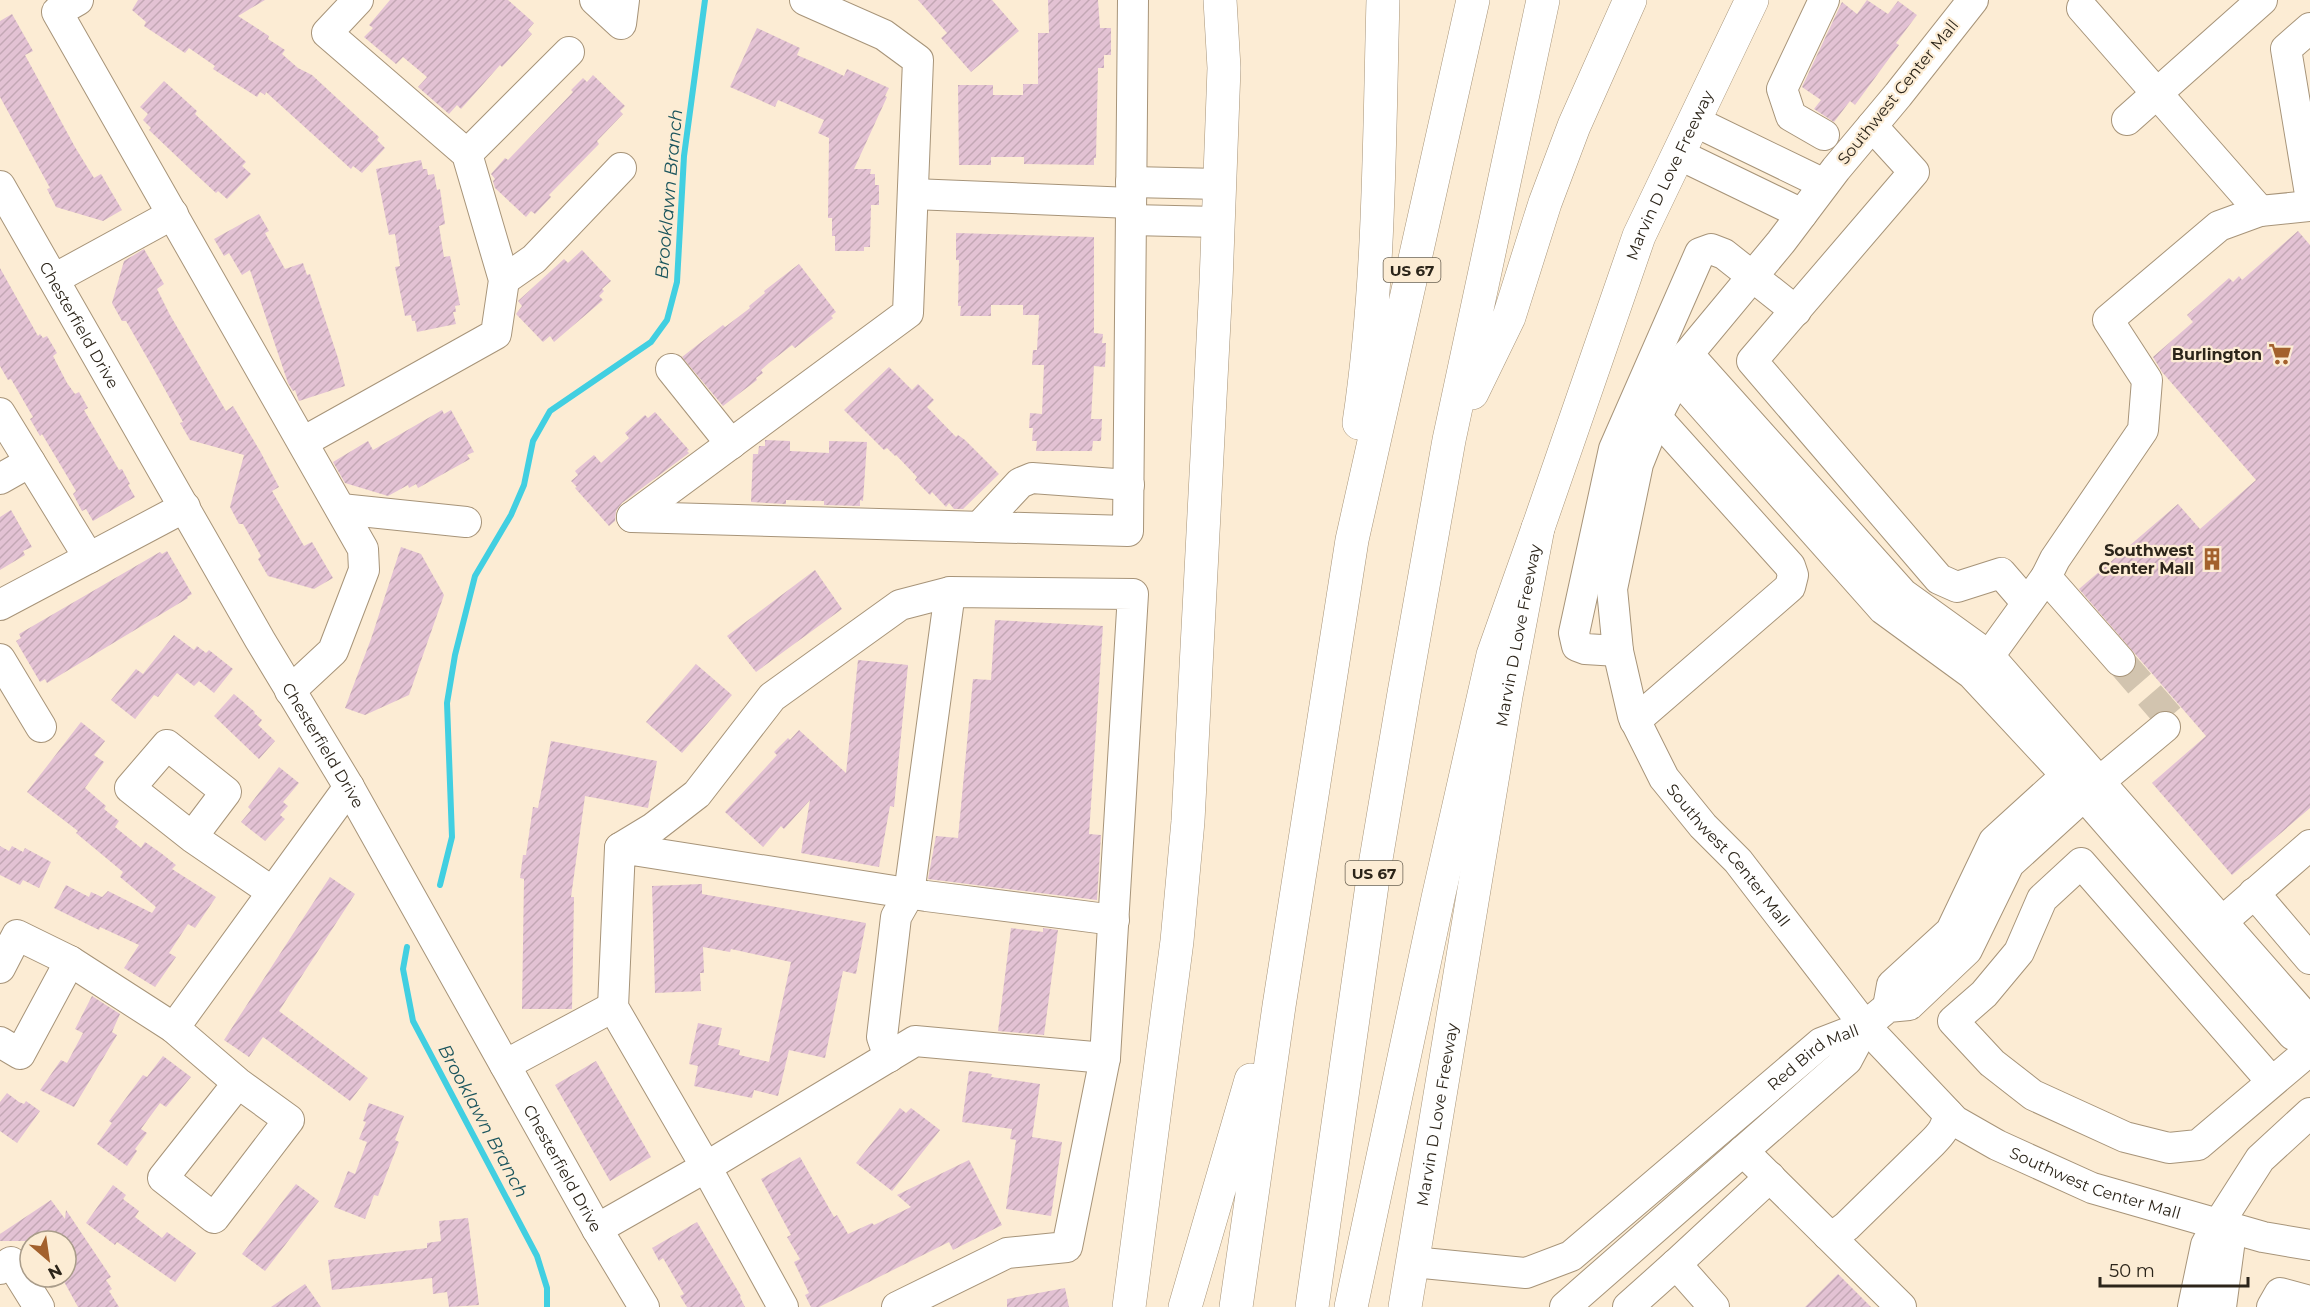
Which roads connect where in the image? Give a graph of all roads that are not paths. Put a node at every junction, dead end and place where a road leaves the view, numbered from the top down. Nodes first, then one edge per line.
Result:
1 (78, 0) edge
2 (358, 0) edge
3 (595, 0) edge
4 (624, 0) edge
5 (805, 0) edge
6 (1133, 0) edge
7 (1220, 0) edge
8 (1383, 0) edge
9 (1543, 0) edge
10 (1630, 0) edge
11 (1752, 0) edge
12 (1824, 0) edge
13 (2262, 0) edge
14 (1962, 3) edge
15 (2083, 3) edge
16 (1470, 7) edge
17 (2310, 27) edge
18 (569, 52) dead end
19 (2157, 93) junction
20 (2303, 111) edge
21 (2127, 120) dead end
22 (1694, 121) junction
23 (1872, 126) junction
24 (1824, 135) dead end
25 (1678, 153) junction
26 (466, 154) junction
27 (621, 168) dead end
28 (1220, 184) junction
29 (1824, 184) junction
30 (0, 186) edge
31 (913, 194) junction
32 (2310, 194) edge
33 (1131, 202) junction
34 (2310, 206) edge
35 (2260, 211) junction
36 (173, 214) junction
37 (1802, 214) junction
38 (1218, 222) junction
39 (1752, 277) junction
40 (54, 279) junction
41 (504, 280) junction
42 (1796, 310) junction
43 (1682, 365) junction
44 (671, 369) dead end
45 (0, 413) edge
46 (1657, 418) junction
47 (1449, 440) junction
48 (303, 442) junction
49 (731, 444) junction
50 (30, 462) junction
51 (0, 479) edge
52 (1129, 485) junction
53 (185, 507) junction
54 (341, 509) junction
55 (466, 522) dead end
56 (979, 527) junction
57 (1538, 528) junction
58 (1352, 540) junction
59 (89, 558) junction
60 (2046, 577) junction
61 (950, 592) junction
62 (2026, 602) junction
63 (0, 606) edge
64 (1618, 651) junction
65 (0, 659) edge
66 (2120, 660) tunnel mouth
67 (1980, 665) junction
68 (290, 691) junction
69 (1635, 721) junction
70 (2165, 727) dead end
71 (41, 728) dead end
72 (2083, 779) junction
73 (349, 787) junction
74 (192, 837) dead end
75 (2310, 845) edge
76 (620, 848) junction
77 (272, 891) junction
78 (2254, 893) junction
79 (909, 894) junction
80 (1114, 921) junction
81 (1981, 923) junction
82 (2214, 929) junction
83 (2019, 952) junction
84 (2310, 959) edge
85 (70, 961) junction
86 (0, 968) edge
87 (1279, 1006) junction
88 (613, 1007) junction
89 (1888, 1007) junction
90 (1865, 1026) junction
91 (174, 1028) junction
92 (0, 1041) edge
93 (2308, 1041) edge
94 (889, 1057) junction
95 (1106, 1058) junction
96 (505, 1065) junction
97 (2272, 1082) junction
98 (238, 1083) dead end
99 (2310, 1113) edge
100 (1948, 1114) junction
101 (1743, 1151) junction
102 (706, 1167) junction
103 (1770, 1178) junction
104 (2220, 1225) junction
105 (597, 1229) junction
106 (1828, 1235) junction
107 (2310, 1245) edge
108 (1413, 1262) junction
109 (1676, 1264) junction
110 (0, 1269) edge
111 (941, 1297) edge
112 (2310, 1301) edge
113 (39, 1307) edge
114 (644, 1307) edge
115 (783, 1307) edge
116 (897, 1307) edge
117 (1129, 1307) edge
118 (1185, 1307) edge
119 (1236, 1307) edge
120 (1312, 1307) edge
121 (1351, 1307) edge
122 (1405, 1307) edge
123 (1565, 1307) edge
124 (1628, 1307) edge
125 (1714, 1307) edge
126 (1900, 1307) edge
127 (2193, 1307) edge
128 (2221, 1307) edge
129 (2272, 1307) edge

1 - 36 street
2 - 26 street
3 - 4 street
5 - 31 street
6 - 33 street
7 - 28 main road
8 - 58 main road
9 - 47 main road, US 67
10 - 47 main road
11 - 22 main road, Marvin D Love Freeway
12 - 24 street
13 - 19 street
14 - 23 street, Southwest Center Mall
15 - 19 street
16 - 58 main road, US 67
17 - 20 street
18 - 26 street
19 - 21 street
19 - 35 street
20 - 32 street
22 - 25 main road, Marvin D Love Freeway
22 - 29 street
23 - 29 street, Southwest Center Mall
23 - 42 street
25 - 37 street
25 - 57 main road, Marvin D Love Freeway
26 - 41 street
27 - 41 street
28 - 33 street
28 - 38 main road
29 - 37 street, Southwest Center Mall
30 - 40 street, Chesterfield Drive
31 - 33 street
31 - 49 street
33 - 38 street
33 - 52 street
34 - 35 street
35 - 60 street
36 - 40 street
36 - 48 street
37 - 39 street, Southwest Center Mall
38 - 117 main road
39 - 42 street
39 - 43 street, Southwest Center Mall
39 - 64 street
40 - 53 street, Chesterfield Drive
41 - 48 street
42 - 62 street
43 - 46 street, Southwest Center Mall
43 - 67 street
44 - 49 street
45 - 50 street
46 - 64 street, Southwest Center Mall
46 - 69 street
47 - 120 main road, US 67
48 - 54 street
49 - 56 street
50 - 51 street
50 - 59 street
52 - 56 street
52 - 56 street
53 - 59 street
53 - 68 street, Chesterfield Drive
54 - 55 street
54 - 68 street
57 - 108 main road, Marvin D Love Freeway
57 - 121 main road
58 - 87 main road, US 67
59 - 63 street
60 - 62 street
60 - 66 street
61 - 76 street
61 - 79 street
61 - 80 street
62 - 67 street
64 - 69 street, Southwest Center Mall
65 - 71 street
67 - 72 street
68 - 73 street, Chesterfield Drive
69 - 90 street, Southwest Center Mall
70 - 72 street
72 - 81 street
72 - 82 street
72 - 89 street
73 - 77 street
73 - 96 street, Chesterfield Drive
74 - 77 street
75 - 78 street
76 - 79 street
76 - 88 street
77 - 91 street
78 - 82 street
78 - 84 street
79 - 80 street
79 - 94 street
80 - 95 street
81 - 83 street
81 - 89 street
82 - 93 street
83 - 97 street
83 - 97 street
85 - 86 street
85 - 91 street
85 - 92 street
87 - 118 main road
87 - 119 main road, US 67
88 - 96 street
88 - 102 street
89 - 90 street
90 - 100 street, Southwest Center Mall
90 - 101 street, Red Bird Mall
90 - 108 street, Red Bird Mall
91 - 98 street
93 - 97 street
94 - 95 street
94 - 102 street
95 - 111 street
96 - 105 street, Chesterfield Drive
99 - 104 street
100 - 104 street, Southwest Center Mall
100 - 106 street
101 - 103 street
101 - 123 street, Red Bird Mall
102 - 105 street
102 - 115 street
103 - 106 street
103 - 109 street
104 - 107 street, Southwest Center Mall
104 - 127 street
104 - 128 street
105 - 114 street, Chesterfield Drive
106 - 126 street
108 - 122 main road, Marvin D Love Freeway
109 - 124 street
109 - 125 street
110 - 113 street
111 - 116 street
112 - 129 street

